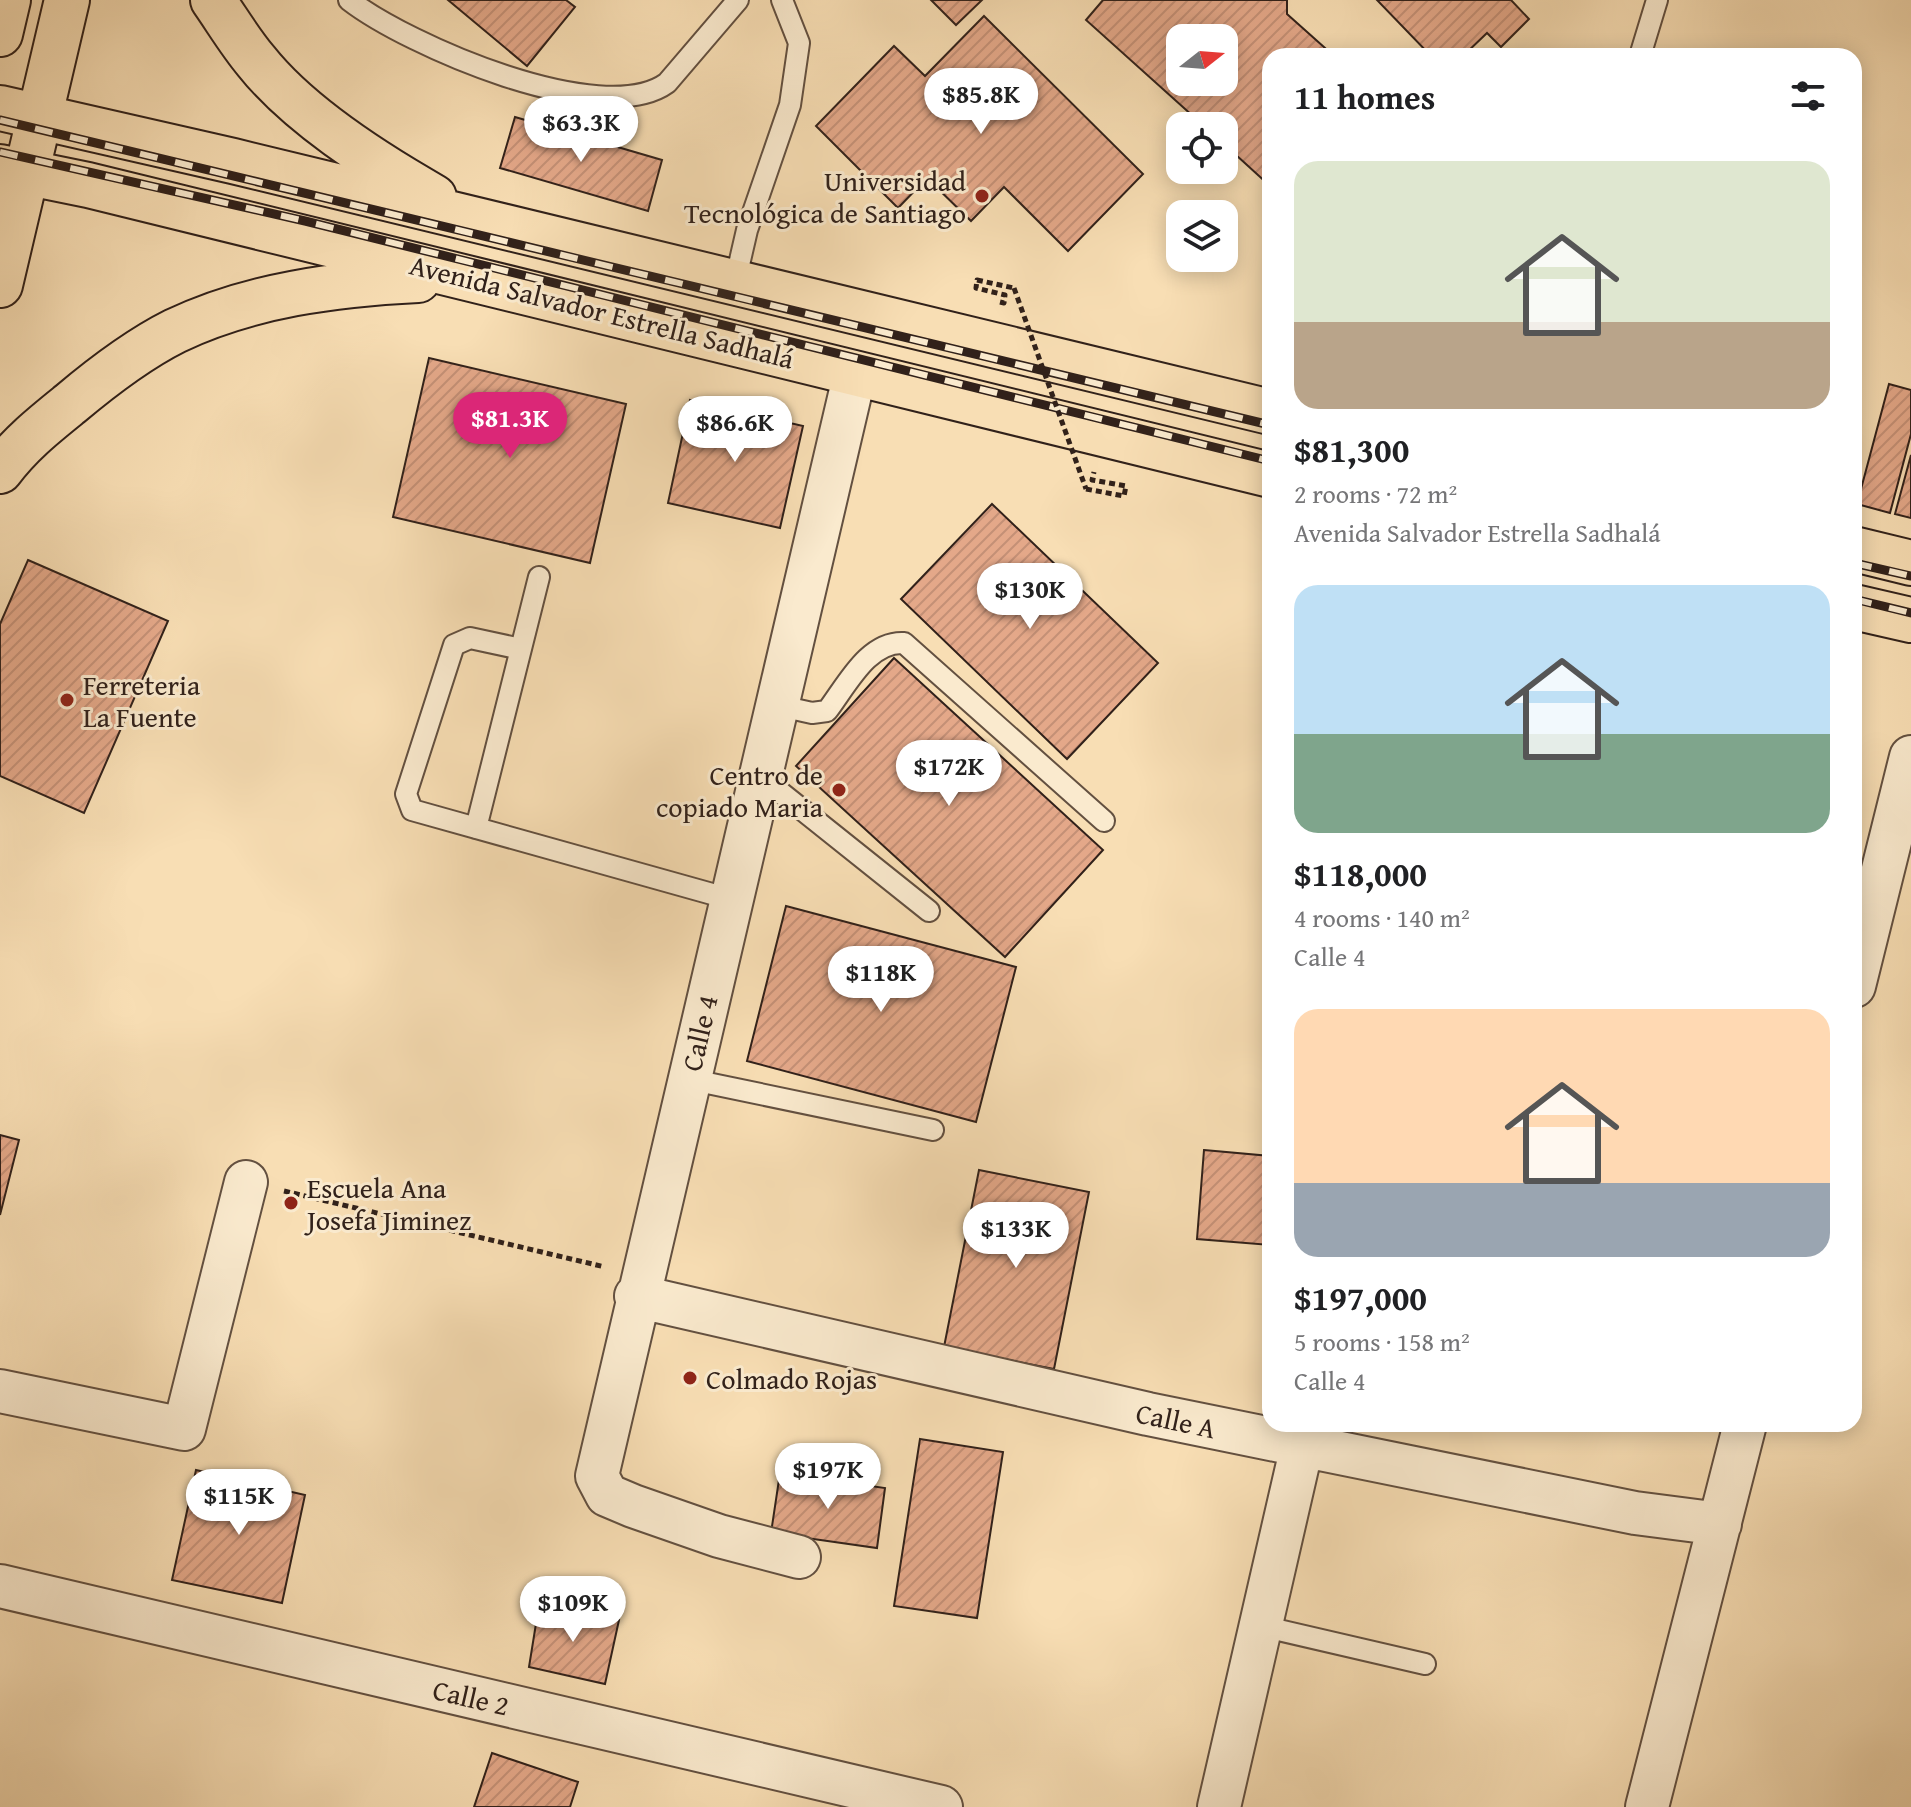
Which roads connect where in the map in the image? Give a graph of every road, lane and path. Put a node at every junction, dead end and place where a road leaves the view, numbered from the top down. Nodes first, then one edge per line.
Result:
1 (8, 0) edge
2 (67, 0) edge
3 (213, 0) edge
4 (349, 0) edge
5 (738, 0) edge
6 (782, 0) edge
7 (1657, 0) edge
8 (0, 34) edge
9 (1642, 48) edge
10 (20, 113) edge
11 (13, 170) edge
12 (478, 222) junction
13 (469, 278) junction
14 (735, 282) junction
15 (0, 285) edge
16 (989, 300) dead end
17 (855, 373) junction
18 (1262, 410) edge
19 (0, 471) edge
20 (1106, 471) dead end
21 (1262, 473) edge
22 (1862, 551) edge
23 (1911, 563) edge
24 (539, 577) dead end
25 (1862, 609) edge
26 (1911, 620) edge
27 (521, 649) junction
28 (776, 705) junction
29 (1911, 757) edge
30 (760, 776) junction
31 (1104, 821) dead end
32 (476, 828) junction
33 (730, 899) junction
34 (929, 911) dead end
35 (1862, 954) edge
36 (688, 1079) junction
37 (933, 1130) dead end
38 (246, 1182) joint
39 (639, 1286) junction
40 (0, 1391) edge
41 (1743, 1432) edge
42 (1302, 1446) junction
43 (1720, 1524) junction
44 (799, 1557) dead end
45 (0, 1586) edge
46 (1261, 1626) junction
47 (1425, 1664) dead end
48 (941, 1807) edge
49 (1219, 1807) edge
50 (1647, 1807) edge

1 - 8 main road
2 - 10 main road
3 - 12 main road
4 - 5 lane
6 - 14 lane
7 - 9 lane
10 - 11 main road
10 - 12 main road, Avenida Salvador Estrella Sadhalá
11 - 13 main road, Avenida Salvador Estrella Sadhalá
11 - 15 main road
12 - 14 main road, Avenida Salvador Estrella Sadhalá
13 - 17 main road, Avenida Salvador Estrella Sadhalá
13 - 19 main road
14 - 18 main road, Avenida Salvador Estrella Sadhalá
16 - 20 path, bridge
17 - 21 main road, Avenida Salvador Estrella Sadhalá
17 - 28 street, Calle 4
22 - 23 main road
24 - 27 lane
25 - 26 main road
27 - 32 lane
27 - 32 lane
28 - 30 street, Calle 4
28 - 31 lane
29 - 35 street
30 - 33 street, Calle 4
30 - 34 lane
32 - 33 lane
33 - 36 street, Calle 4
36 - 37 lane
36 - 39 street, Calle 4
38 - 39 path
38 - 40 street
39 - 42 street, Calle A
39 - 44 street, Calle 4
41 - 43 street
42 - 43 street, Calle A
42 - 46 street
43 - 50 street
45 - 48 street, Calle 2
46 - 47 lane
46 - 49 street

